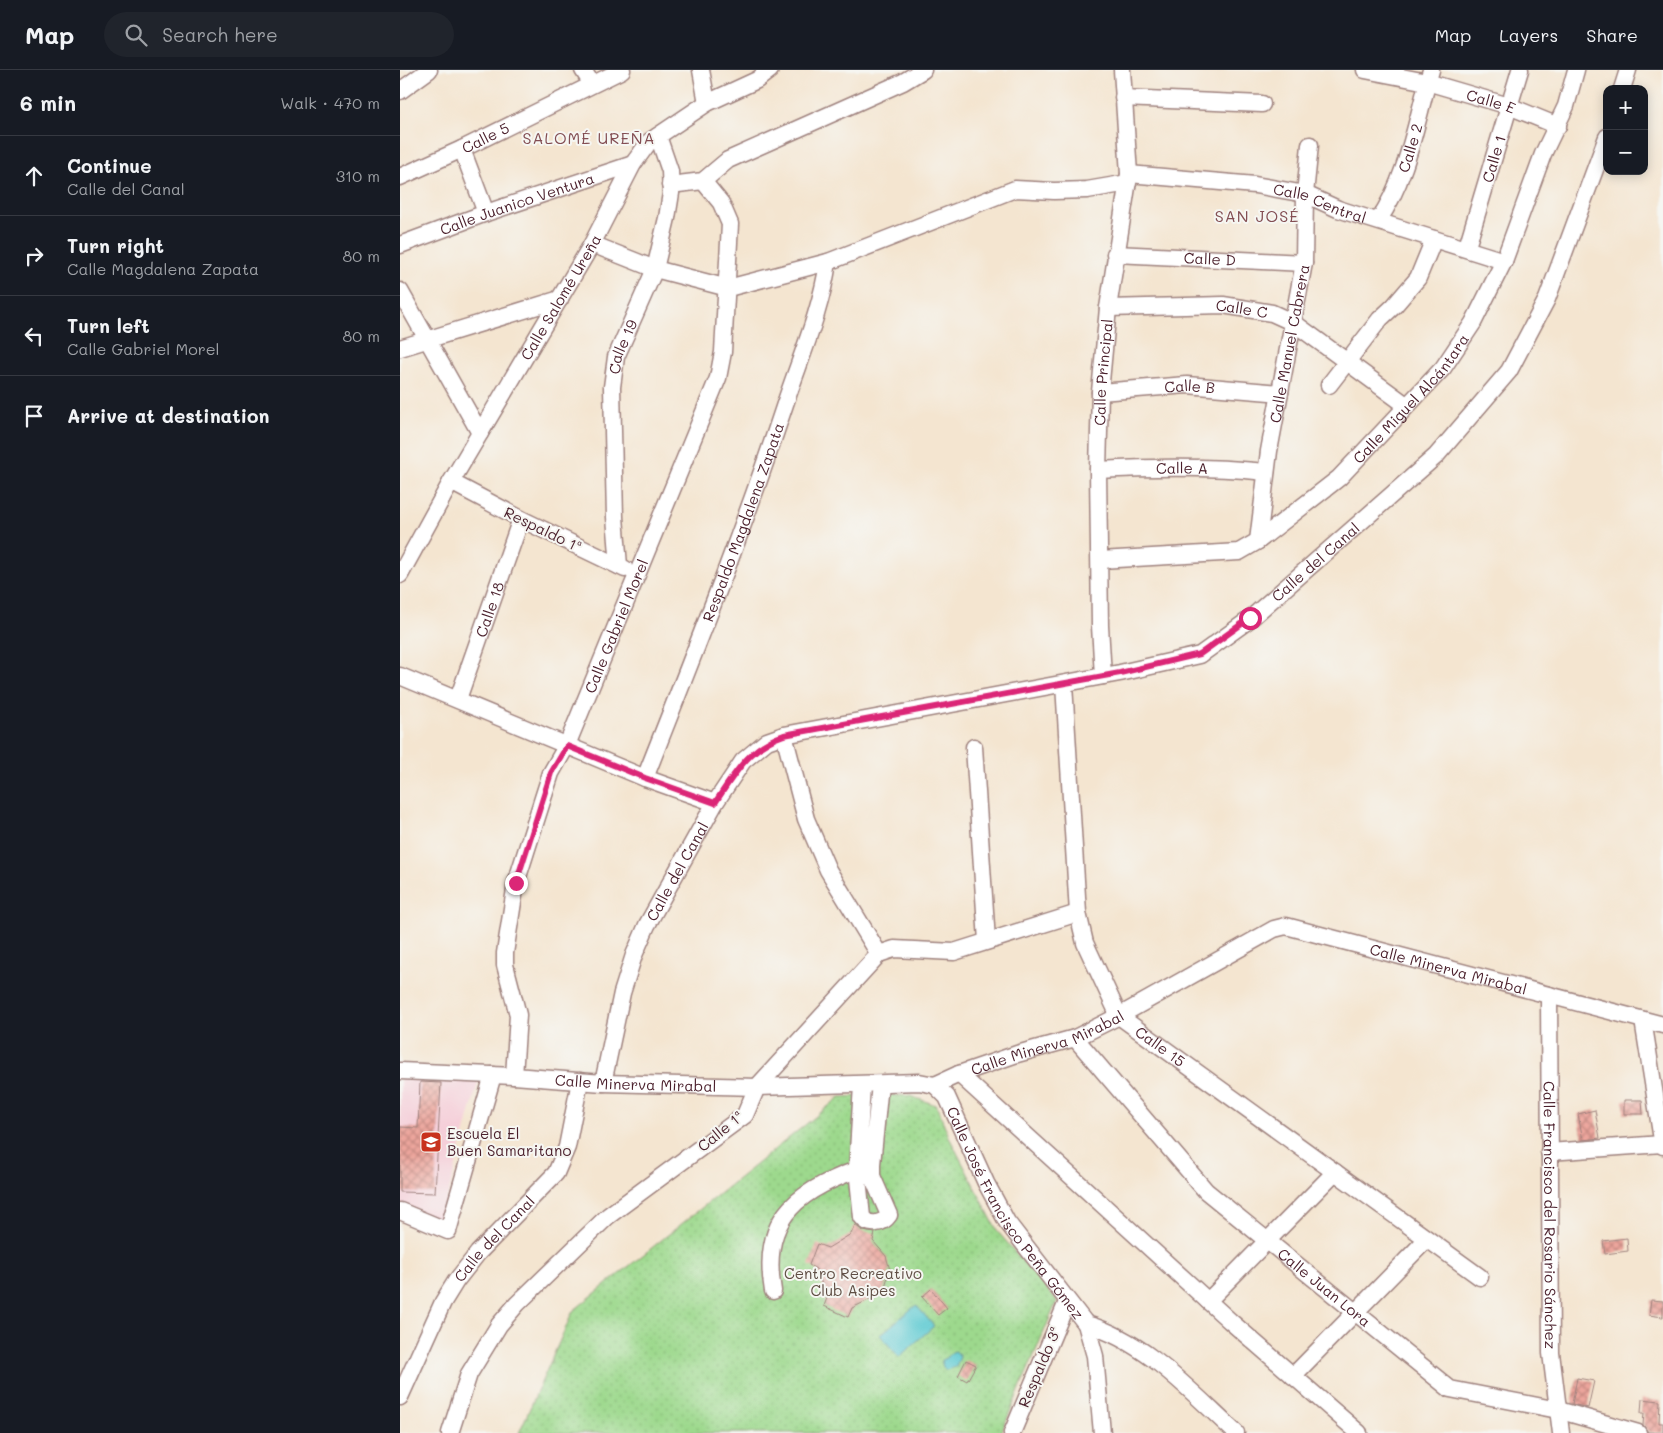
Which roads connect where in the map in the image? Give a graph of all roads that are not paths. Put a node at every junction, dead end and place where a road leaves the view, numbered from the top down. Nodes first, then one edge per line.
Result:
1 (429, 70) edge
2 (583, 70) edge
3 (622, 70) edge
4 (701, 70) edge
5 (770, 70) edge
6 (924, 70) edge
7 (1122, 70) edge
8 (1365, 70) edge
9 (1520, 70) edge
10 (1576, 70) edge
11 (1628, 70) edge
12 (1429, 76) edge
13 (592, 84) junction
14 (1623, 85) edge
15 (400, 91) edge
16 (1123, 98) junction
17 (707, 103) junction
18 (1262, 104) dead end
19 (1509, 106) junction
20 (1558, 126) junction
21 (658, 136) junction
22 (1310, 145) dead end
23 (1603, 148) edge
24 (462, 149) junction
25 (633, 164) junction
26 (400, 176) edge
27 (1128, 178) junction
28 (703, 181) junction
29 (670, 185) junction
30 (1305, 194) junction
31 (486, 213) junction
32 (1378, 221) junction
33 (1434, 239) junction
34 (592, 244) junction
35 (400, 245) edge
36 (1467, 248) junction
37 (1115, 254) junction
38 (1504, 261) junction
39 (828, 262) junction
40 (1304, 263) junction
41 (655, 269) junction
42 (728, 288) junction
43 (400, 291) edge
44 (560, 298) junction
45 (1108, 308) junction
46 (1294, 323) junction
47 (427, 340) junction
48 (400, 348) edge
49 (1348, 361) junction
50 (1329, 385) dead end
51 (1100, 392) junction
52 (1280, 393) junction
53 (1406, 405) junction
54 (480, 433) junction
55 (1098, 470) junction
56 (1266, 472) junction
57 (451, 482) junction
58 (521, 519) junction
59 (1258, 541) junction
60 (1100, 560) junction
61 (619, 566) junction
62 (400, 574) edge
63 (636, 575) junction
64 (400, 676) edge
65 (1103, 676) junction
66 (1064, 684) junction
67 (458, 699) junction
68 (784, 735) junction
69 (567, 746) junction
70 (974, 747) dead end
71 (645, 778) junction
72 (715, 803) junction
73 (1078, 913) junction
74 (987, 941) junction
75 (879, 954) junction
76 (1549, 995) junction
77 (1120, 1016) junction
78 (1643, 1020) junction
79 (1663, 1025) edge
80 (1074, 1038) junction
81 (400, 1071) edge
82 (959, 1074) junction
83 (492, 1075) junction
84 (514, 1076) junction
85 (580, 1082) junction
86 (603, 1084) junction
87 (880, 1084) junction
88 (862, 1085) junction
89 (935, 1086) junction
90 (758, 1087) junction
91 (1663, 1145) edge
92 (1549, 1152) junction
93 (865, 1166) junction
94 (1335, 1172) junction
95 (400, 1211) edge
96 (1428, 1239) junction
97 (1267, 1240) junction
98 (1480, 1277) dead end
99 (773, 1291) dead end
100 (1208, 1301) junction
101 (1067, 1302) junction
102 (1357, 1313) junction
103 (1086, 1324) junction
104 (1293, 1376) junction
105 (400, 1396) edge
106 (1558, 1410) junction
107 (450, 1433) edge
108 (1012, 1433) edge
109 (1102, 1433) edge
110 (1236, 1433) edge
111 (1359, 1433) edge
112 (1561, 1433) edge
113 (1638, 1433) edge

1 - 15 street
2 - 13 street
3 - 13 street, Calle 5
4 - 17 street
5 - 17 street, Calle Salomé Ureña
6 - 28 street
7 - 16 street, Calle Principal
8 - 12 street, Calle E
9 - 19 street, Calle 1
10 - 20 street, Calle Miguel Alcántara
11 - 14 street
12 - 19 street, Calle E
12 - 32 street, Calle 2
13 - 24 street, Calle 5
16 - 18 street
16 - 27 street, Calle Principal
17 - 21 street, Calle Salomé Ureña
19 - 20 street, Calle E
19 - 36 street, Calle 1
20 - 38 street, Calle Miguel Alcántara
21 - 25 street, Calle Salomé Ureña
21 - 29 street, Calle 19
22 - 30 street, Calle Manuel Cabrera
23 - 65 street, Calle del Canal
24 - 26 street, Calle 5
24 - 31 street
25 - 31 street, Calle Juanico Ventura
25 - 34 street, Calle Salomé Ureña
27 - 30 street, Calle Central
27 - 37 street, Calle Principal
27 - 39 street, Calle Central
28 - 29 street
28 - 42 street, Calle Gabriel Morel
29 - 41 street, Calle 19
30 - 32 street, Calle Central
30 - 40 street, Calle Manuel Cabrera
31 - 35 street, Calle Juanico Ventura
32 - 33 street, Calle Central
33 - 36 street, Calle Central
33 - 49 street
34 - 41 street
34 - 44 street, Calle Salomé Ureña
36 - 38 street, Calle Central
37 - 40 street, Calle D
37 - 45 street, Calle Principal
38 - 53 street, Calle Miguel Alcántara
39 - 42 street, Calle Central
39 - 71 street, Respaldo Magdalena Zapata
40 - 46 street, Calle Manuel Cabrera
41 - 42 street
41 - 61 street, Calle 19
42 - 63 street, Calle Gabriel Morel
43 - 47 street
44 - 47 street
44 - 54 street, Calle Salomé Ureña
45 - 46 street, Calle C
45 - 51 street, Calle Principal
46 - 49 street, Calle C
46 - 52 street, Calle Manuel Cabrera
47 - 48 street
47 - 54 street
49 - 50 street
49 - 53 street, Calle C
51 - 52 street, Calle B
51 - 55 street, Calle Principal
52 - 56 street, Calle Manuel Cabrera
53 - 59 street, Calle Miguel Alcántara
54 - 57 street, Calle Salomé Ureña
55 - 56 street, Calle A
55 - 60 street, Calle Principal
56 - 59 street, Calle Manuel Cabrera
57 - 58 street, Respaldo 1ª
57 - 62 street, Calle Salomé Ureña
58 - 61 street, Respaldo 1ª
58 - 67 street, Calle 18
59 - 60 street, Calle Miguel Alcántara
60 - 65 street, Calle Principal
61 - 63 street, Respaldo 1ª
63 - 69 street, Calle Gabriel Morel
64 - 67 street
65 - 66 street, Calle del Canal
66 - 68 street, Calle del Canal
66 - 73 street, Calle 15
67 - 69 street
68 - 72 street, Calle del Canal
68 - 75 street
69 - 71 street
69 - 84 street, Calle Gabriel Morel
70 - 74 street
71 - 72 street
72 - 86 street, Calle del Canal
73 - 74 street
73 - 77 street, Calle 15
74 - 75 street
75 - 90 street, Calle 1ª
76 - 77 street, Calle Minerva Mirabal
76 - 78 street, Calle Minerva Mirabal
76 - 92 street, Calle Francisco del Rosario Sánchez
77 - 80 street, Calle Minerva Mirabal
77 - 94 street, Calle 15
78 - 79 street, Calle Minerva Mirabal
78 - 91 street
80 - 82 street, Calle Minerva Mirabal
80 - 97 street, Calle Juan Lora
81 - 83 street, Calle Minerva Mirabal
82 - 89 street, Calle Minerva Mirabal
82 - 100 street
83 - 84 street, Calle Minerva Mirabal
83 - 95 street
84 - 85 street, Calle Minerva Mirabal
85 - 86 street, Calle Minerva Mirabal
85 - 105 street, Calle del Canal
86 - 90 street, Calle Minerva Mirabal
87 - 88 street, Calle Minerva Mirabal
87 - 89 street, Calle Minerva Mirabal
87 - 93 street
88 - 90 street, Calle Minerva Mirabal
88 - 93 street
89 - 101 street, Calle José Francisco Peña Gómez
90 - 107 street, Calle 1ª
91 - 92 street
92 - 106 street, Calle Francisco del Rosario Sánchez
93 - 99 street
94 - 96 street, Calle 15
94 - 97 street
96 - 98 street, Calle 15
96 - 102 street
97 - 100 street
97 - 102 street, Calle Juan Lora
100 - 104 street
101 - 103 street, Calle José Francisco Peña Gómez
101 - 108 street, Respaldo 3ª
102 - 104 street
102 - 106 street, Calle Juan Lora
103 - 109 street, Calle José Francisco Peña Gómez
103 - 110 street
104 - 111 street
106 - 112 street, Calle Francisco del Rosario Sánchez
106 - 113 street, Calle Juan Lora

